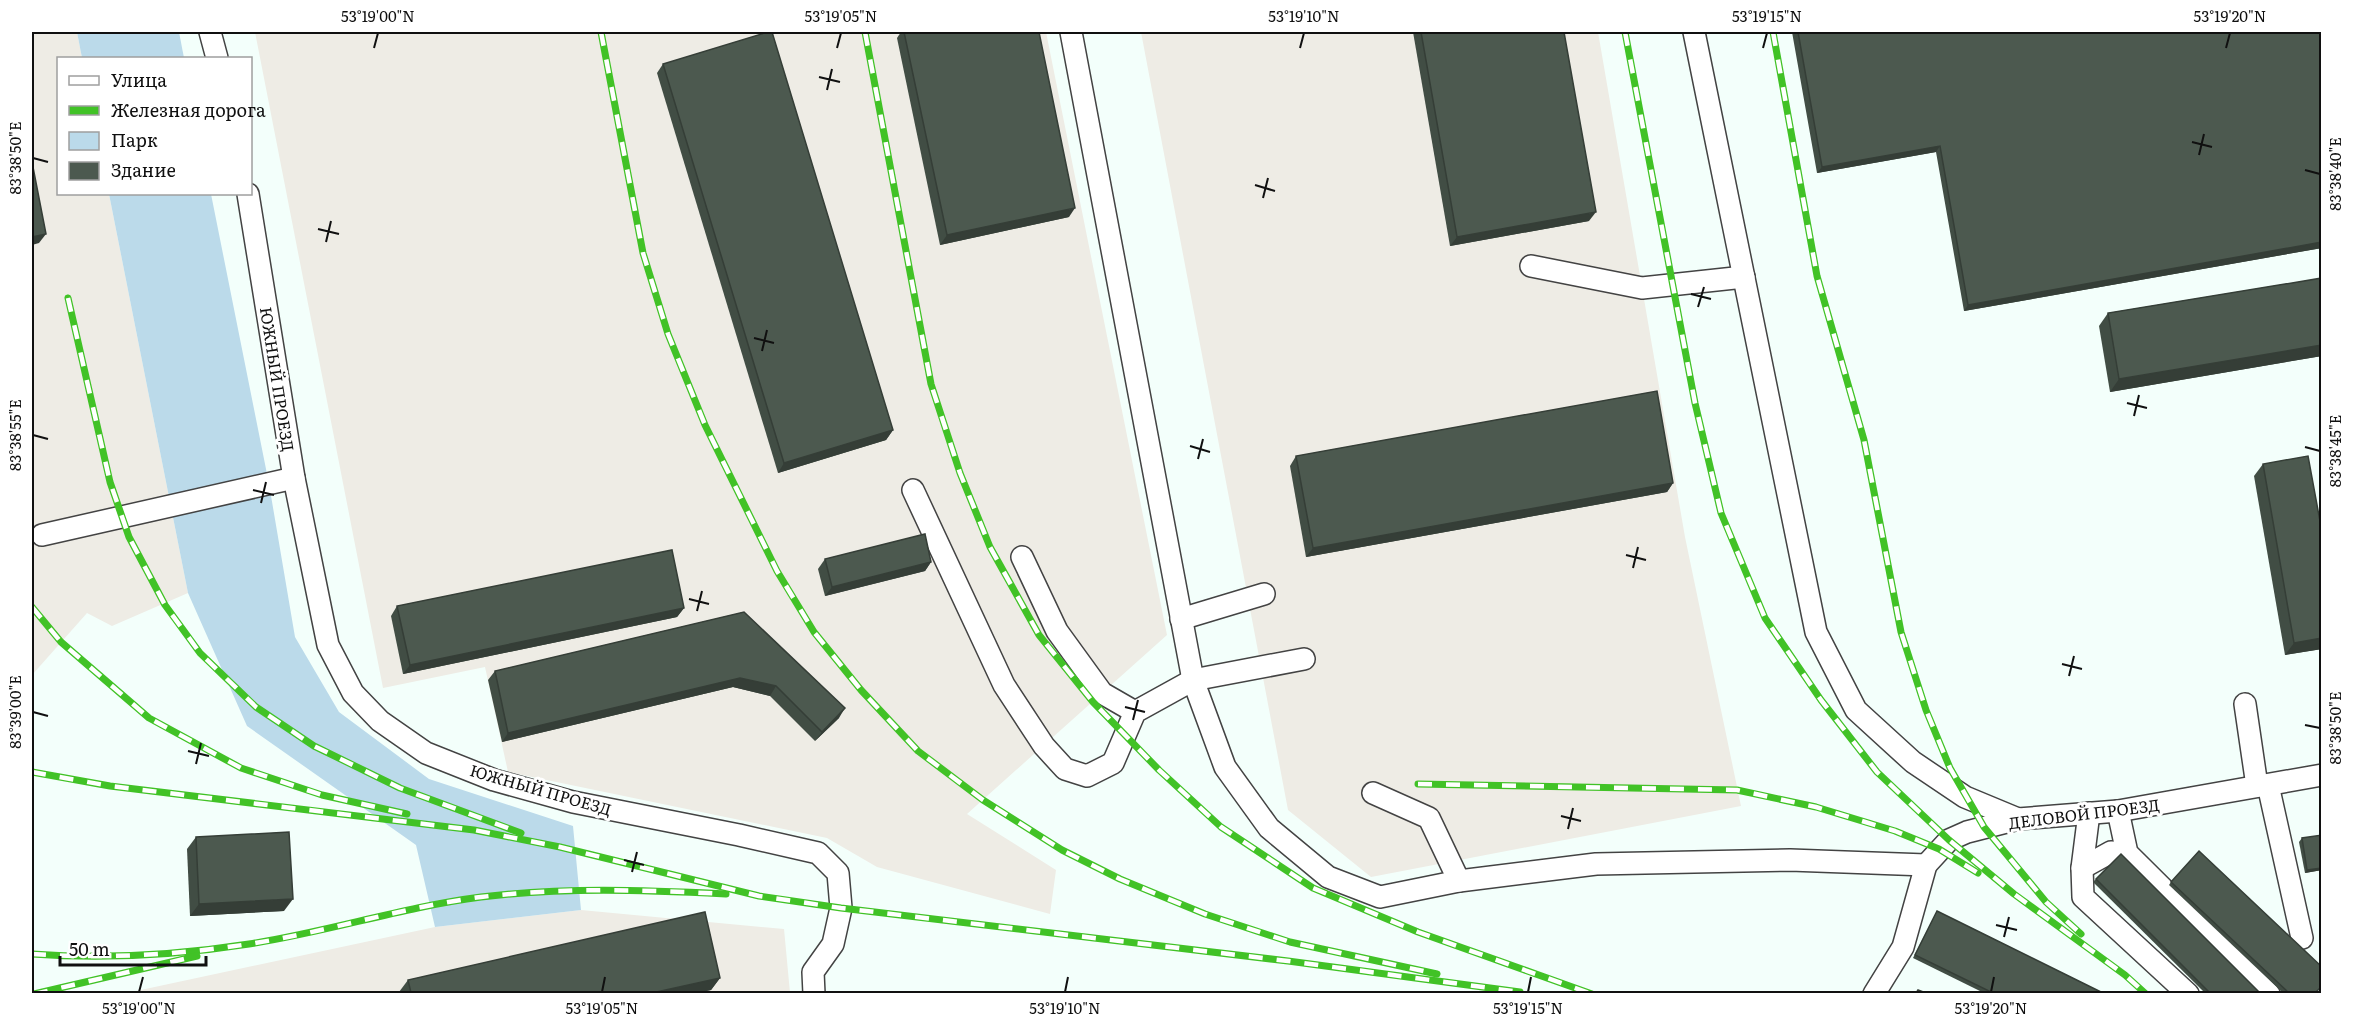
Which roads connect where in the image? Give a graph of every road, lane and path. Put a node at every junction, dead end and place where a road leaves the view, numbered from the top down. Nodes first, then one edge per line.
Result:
1 (210, 32) edge
2 (1071, 32) edge
3 (1694, 32) edge
4 (217, 57) edge
5 (248, 195) edge
6 (1531, 266) dead end
7 (1744, 277) junction
8 (294, 478) junction
9 (913, 490) dead end
10 (42, 535) dead end
11 (1022, 557) dead end
12 (1264, 594) dead end
13 (1181, 619) junction
14 (1304, 658) dead end
15 (1193, 680) junction
16 (2245, 704) dead end
17 (1135, 712) junction
18 (2322, 775) edge
19 (2263, 786) junction
20 (1373, 793) dead end
21 (2118, 811) junction
22 (2089, 813) junction
23 (2018, 819) junction
24 (2127, 852) junction
25 (1926, 865) junction
26 (2082, 868) junction
27 (1459, 881) junction
28 (2302, 938) dead end
29 (814, 993) edge
30 (1874, 993) edge
31 (2188, 993) edge
32 (2269, 993) edge

1 - 4 street
2 - 13 street
3 - 7 street
5 - 8 street, ЮЖНЫЙ ПРОЕЗД
6 - 7 street
7 - 23 street
8 - 10 street
8 - 29 street, ЮЖНЫЙ ПРОЕЗД
9 - 17 street
11 - 17 street
12 - 13 street
13 - 15 street
14 - 15 street
15 - 17 street
15 - 27 street
16 - 19 street
18 - 19 street, ДЕЛОВОЙ ПРОЕЗД
19 - 21 street, ДЕЛОВОЙ ПРОЕЗД
19 - 28 street
20 - 27 street
21 - 22 street, ДЕЛОВОЙ ПРОЕЗД
21 - 24 street
22 - 23 street, ДЕЛОВОЙ ПРОЕЗД
22 - 26 street
23 - 25 street, ДЕЛОВОЙ ПРОЕЗД
24 - 26 street
24 - 32 street
25 - 27 street
25 - 30 street, ДЕЛОВОЙ ПРОЕЗД
26 - 31 street

